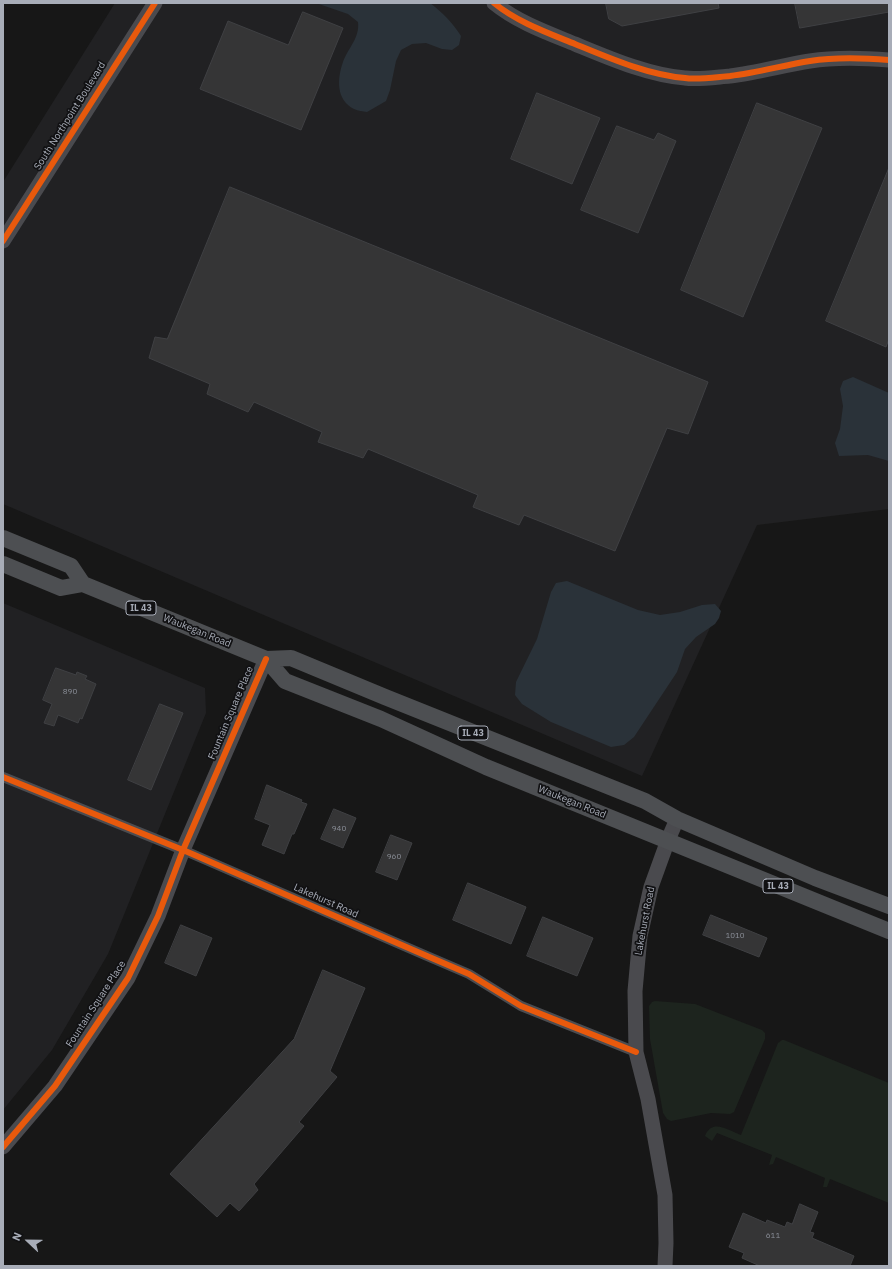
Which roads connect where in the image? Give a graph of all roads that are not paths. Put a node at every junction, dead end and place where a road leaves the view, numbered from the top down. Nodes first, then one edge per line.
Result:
1 (156, 3) edge
2 (494, 3) edge
3 (889, 60) edge
4 (3, 241) edge
5 (3, 538) edge
6 (3, 564) edge
7 (84, 584) junction
8 (266, 658) junction
9 (3, 777) edge
10 (677, 819) junction
11 (668, 840) junction
12 (183, 850) junction
13 (889, 906) edge
14 (889, 931) edge
15 (636, 1052) junction
16 (3, 1147) edge
17 (665, 1266) edge

1 - 4 street, South Northpoint Boulevard
2 - 3 street
5 - 7 main road
6 - 7 main road
7 - 8 main road, Waukegan Road / IL 43
8 - 10 main road, Waukegan Road / IL 43
8 - 11 main road, Waukegan Road / IL 43
8 - 12 street, Fountain Square Place
9 - 12 street, Lakehurst Road
10 - 11 street, Lakehurst Road
10 - 13 main road, Waukegan Road / IL 43
11 - 14 main road, Waukegan Road / IL 43
11 - 15 street, Lakehurst Road
12 - 15 street, Lakehurst Road
12 - 16 street, Fountain Square Place
15 - 17 street, Lakehurst Road

